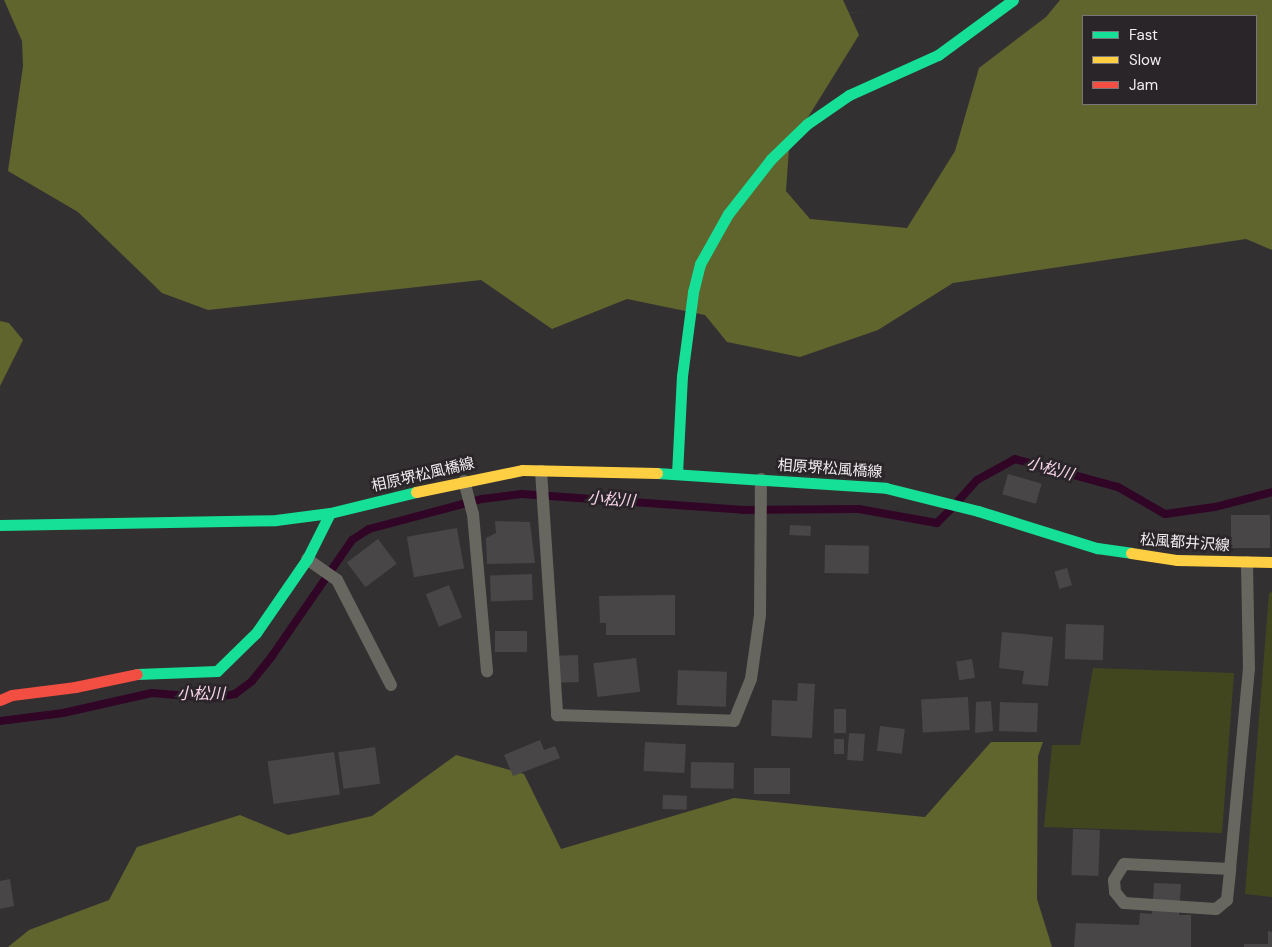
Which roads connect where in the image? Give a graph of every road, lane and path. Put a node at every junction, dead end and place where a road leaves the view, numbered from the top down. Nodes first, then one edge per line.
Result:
1 (1013, 0) edge
2 (541, 471) junction
3 (677, 474) junction
4 (761, 479) junction
5 (464, 481) junction
6 (978, 511) joint
7 (330, 513) junction
8 (0, 525) edge
9 (307, 559) junction
10 (1247, 562) junction
11 (1272, 562) edge
12 (487, 671) dead end
13 (392, 685) dead end
14 (0, 700) edge
15 (1230, 869) junction

1 - 3 street
2 - 3 street, 相原堺松風橋線
2 - 4 lane
2 - 5 street, 相原堺松風橋線
3 - 4 street, 相原堺松風橋線
4 - 6 street, 相原堺松風橋線
5 - 7 street, 相原堺松風橋線
5 - 12 lane
6 - 10 street, 松風都井沢線
7 - 8 street, 相原堺松風橋線
7 - 9 street
9 - 13 lane
9 - 14 street
10 - 11 street, 松風都井沢線
10 - 15 lane
15 - 15 lane

